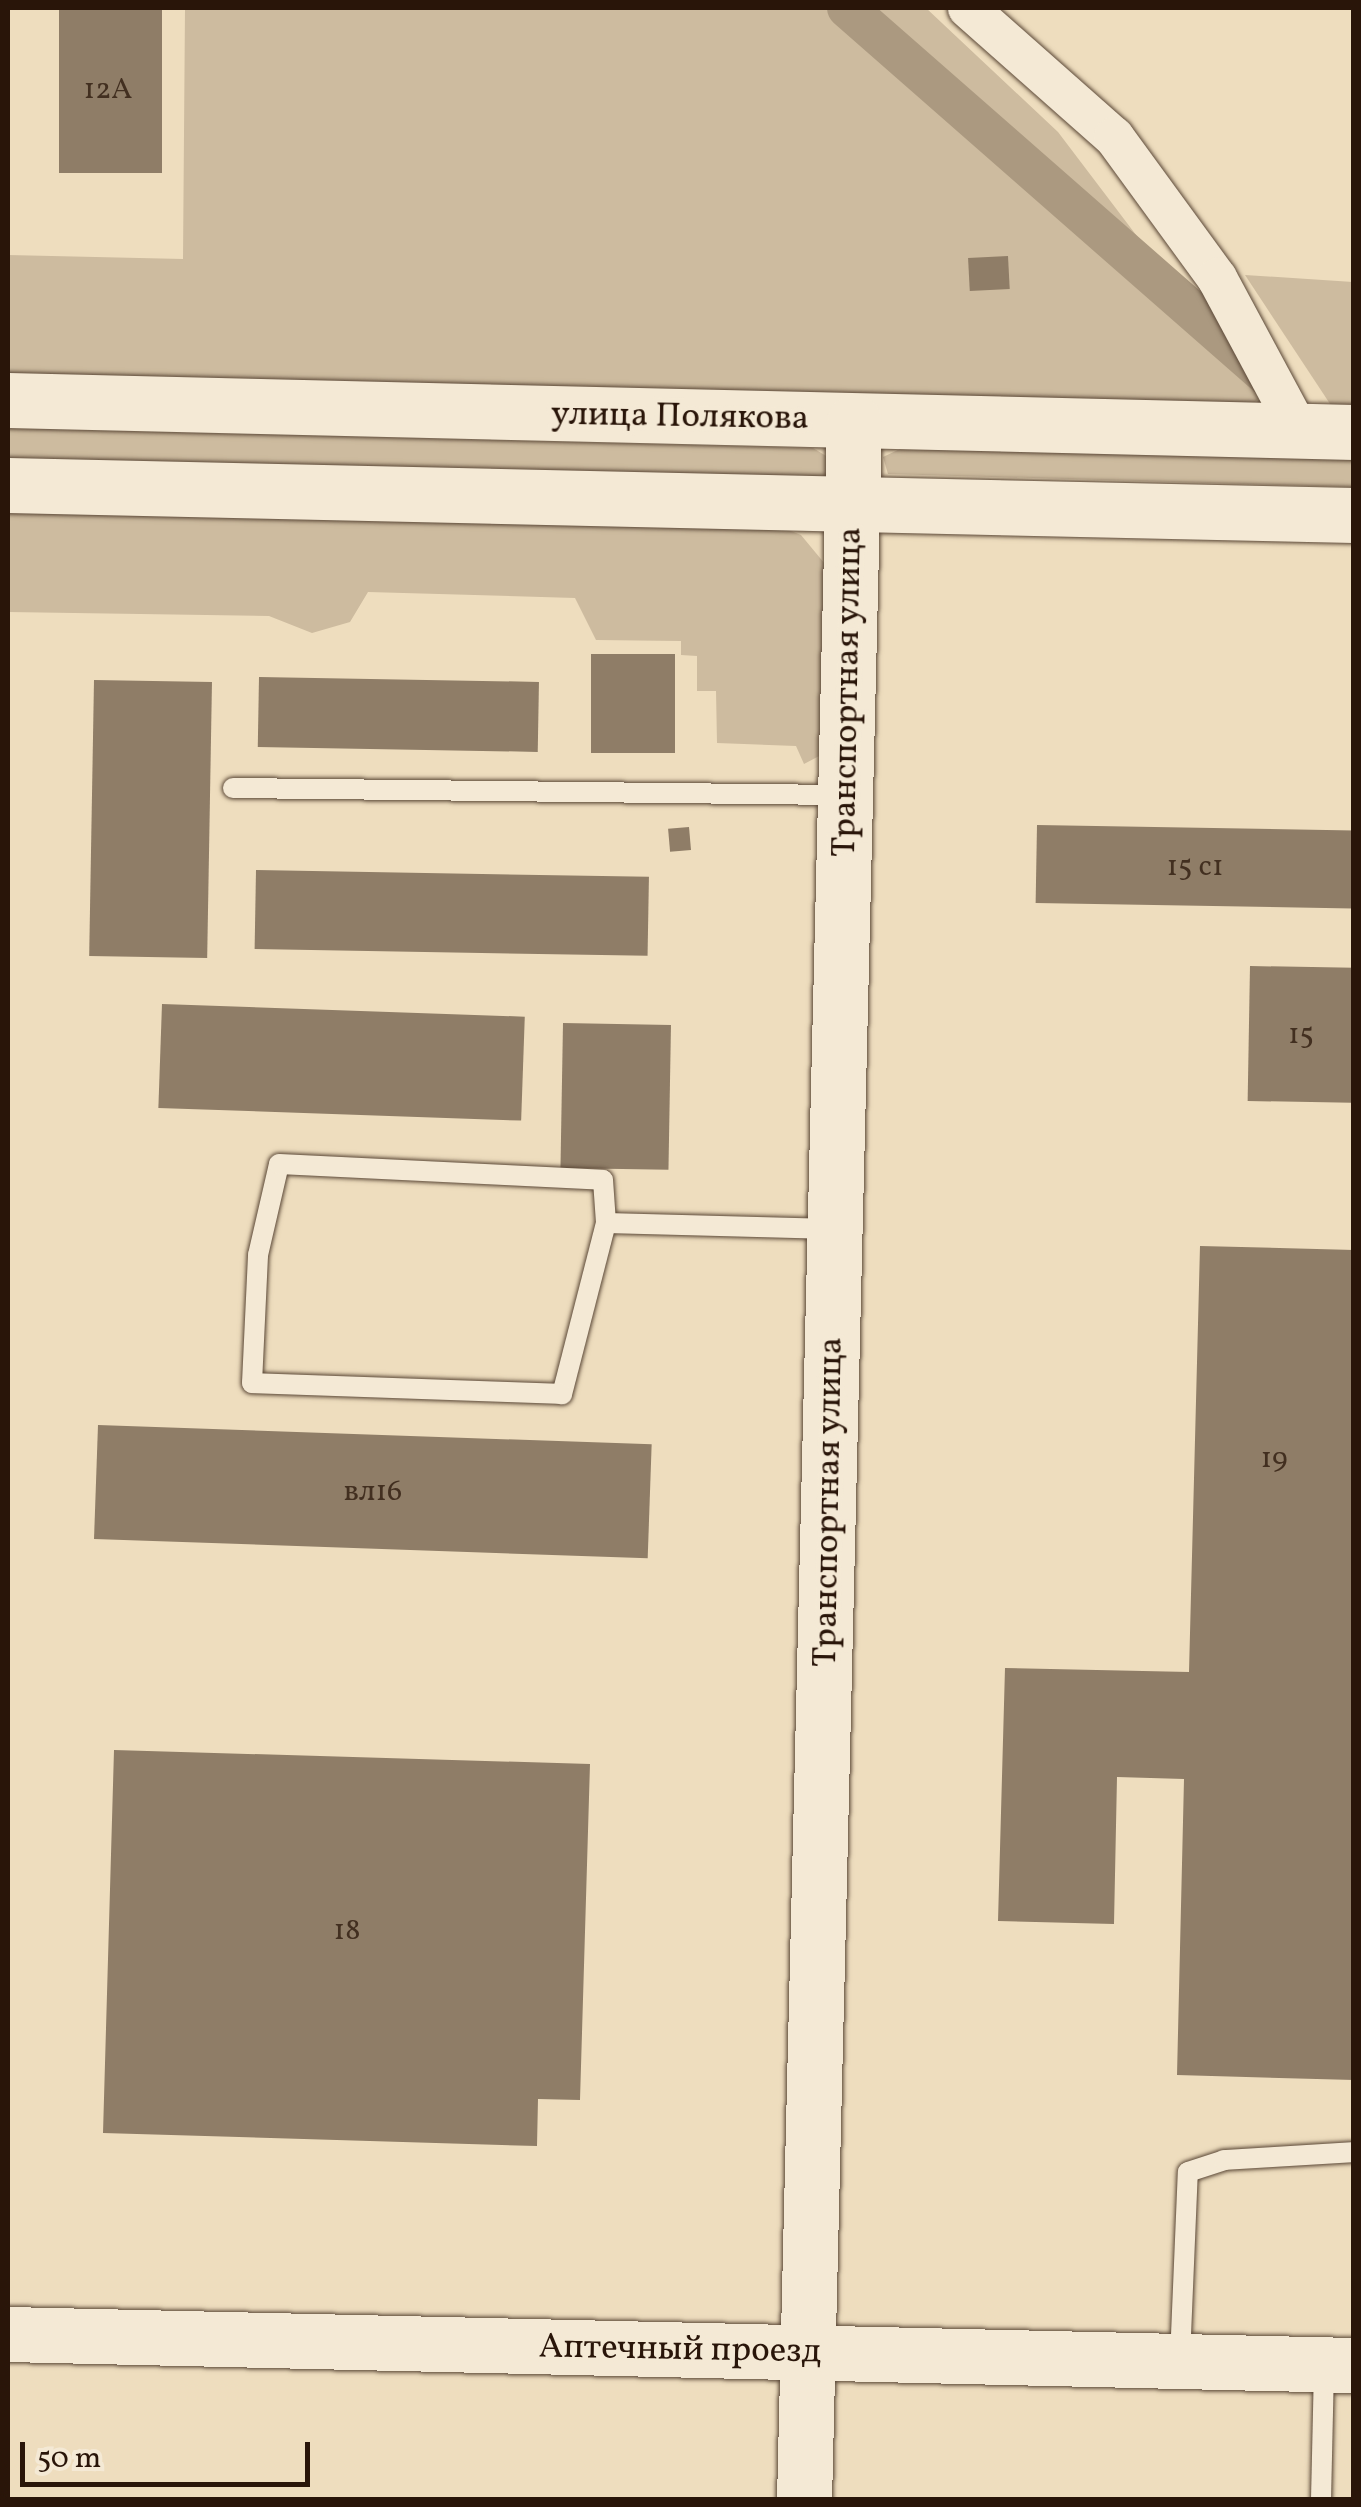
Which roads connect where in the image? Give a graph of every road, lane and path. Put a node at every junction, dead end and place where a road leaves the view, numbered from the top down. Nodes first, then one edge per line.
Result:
1 (968, 8) edge
2 (8, 400) edge
3 (854, 422) junction
4 (1298, 431) junction
5 (1354, 432) edge
6 (8, 484) edge
7 (852, 504) junction
8 (1354, 515) edge
9 (233, 788) dead end
10 (846, 795) junction
11 (606, 1223) junction
12 (835, 1230) junction
13 (1354, 2152) edge
14 (8, 2334) edge
15 (808, 2354) junction
16 (1180, 2361) junction
17 (1339, 2364) edge
18 (804, 2500) edge
19 (1320, 2500) edge

1 - 4 street
2 - 3 street, улица Полякова
3 - 4 street, улица Полякова
3 - 7 street, Транспортная улица
4 - 5 street, улица Полякова
6 - 7 street
7 - 8 street
7 - 10 street, Транспортная улица
9 - 10 lane
10 - 12 street, Транспортная улица
11 - 11 lane
11 - 12 lane
12 - 15 street, Транспортная улица
13 - 16 lane
14 - 15 street, Аптечный проезд
15 - 16 street, Аптечный проезд
15 - 18 street, Транспортная улица
16 - 17 street, Аптечный проезд
17 - 19 lane

